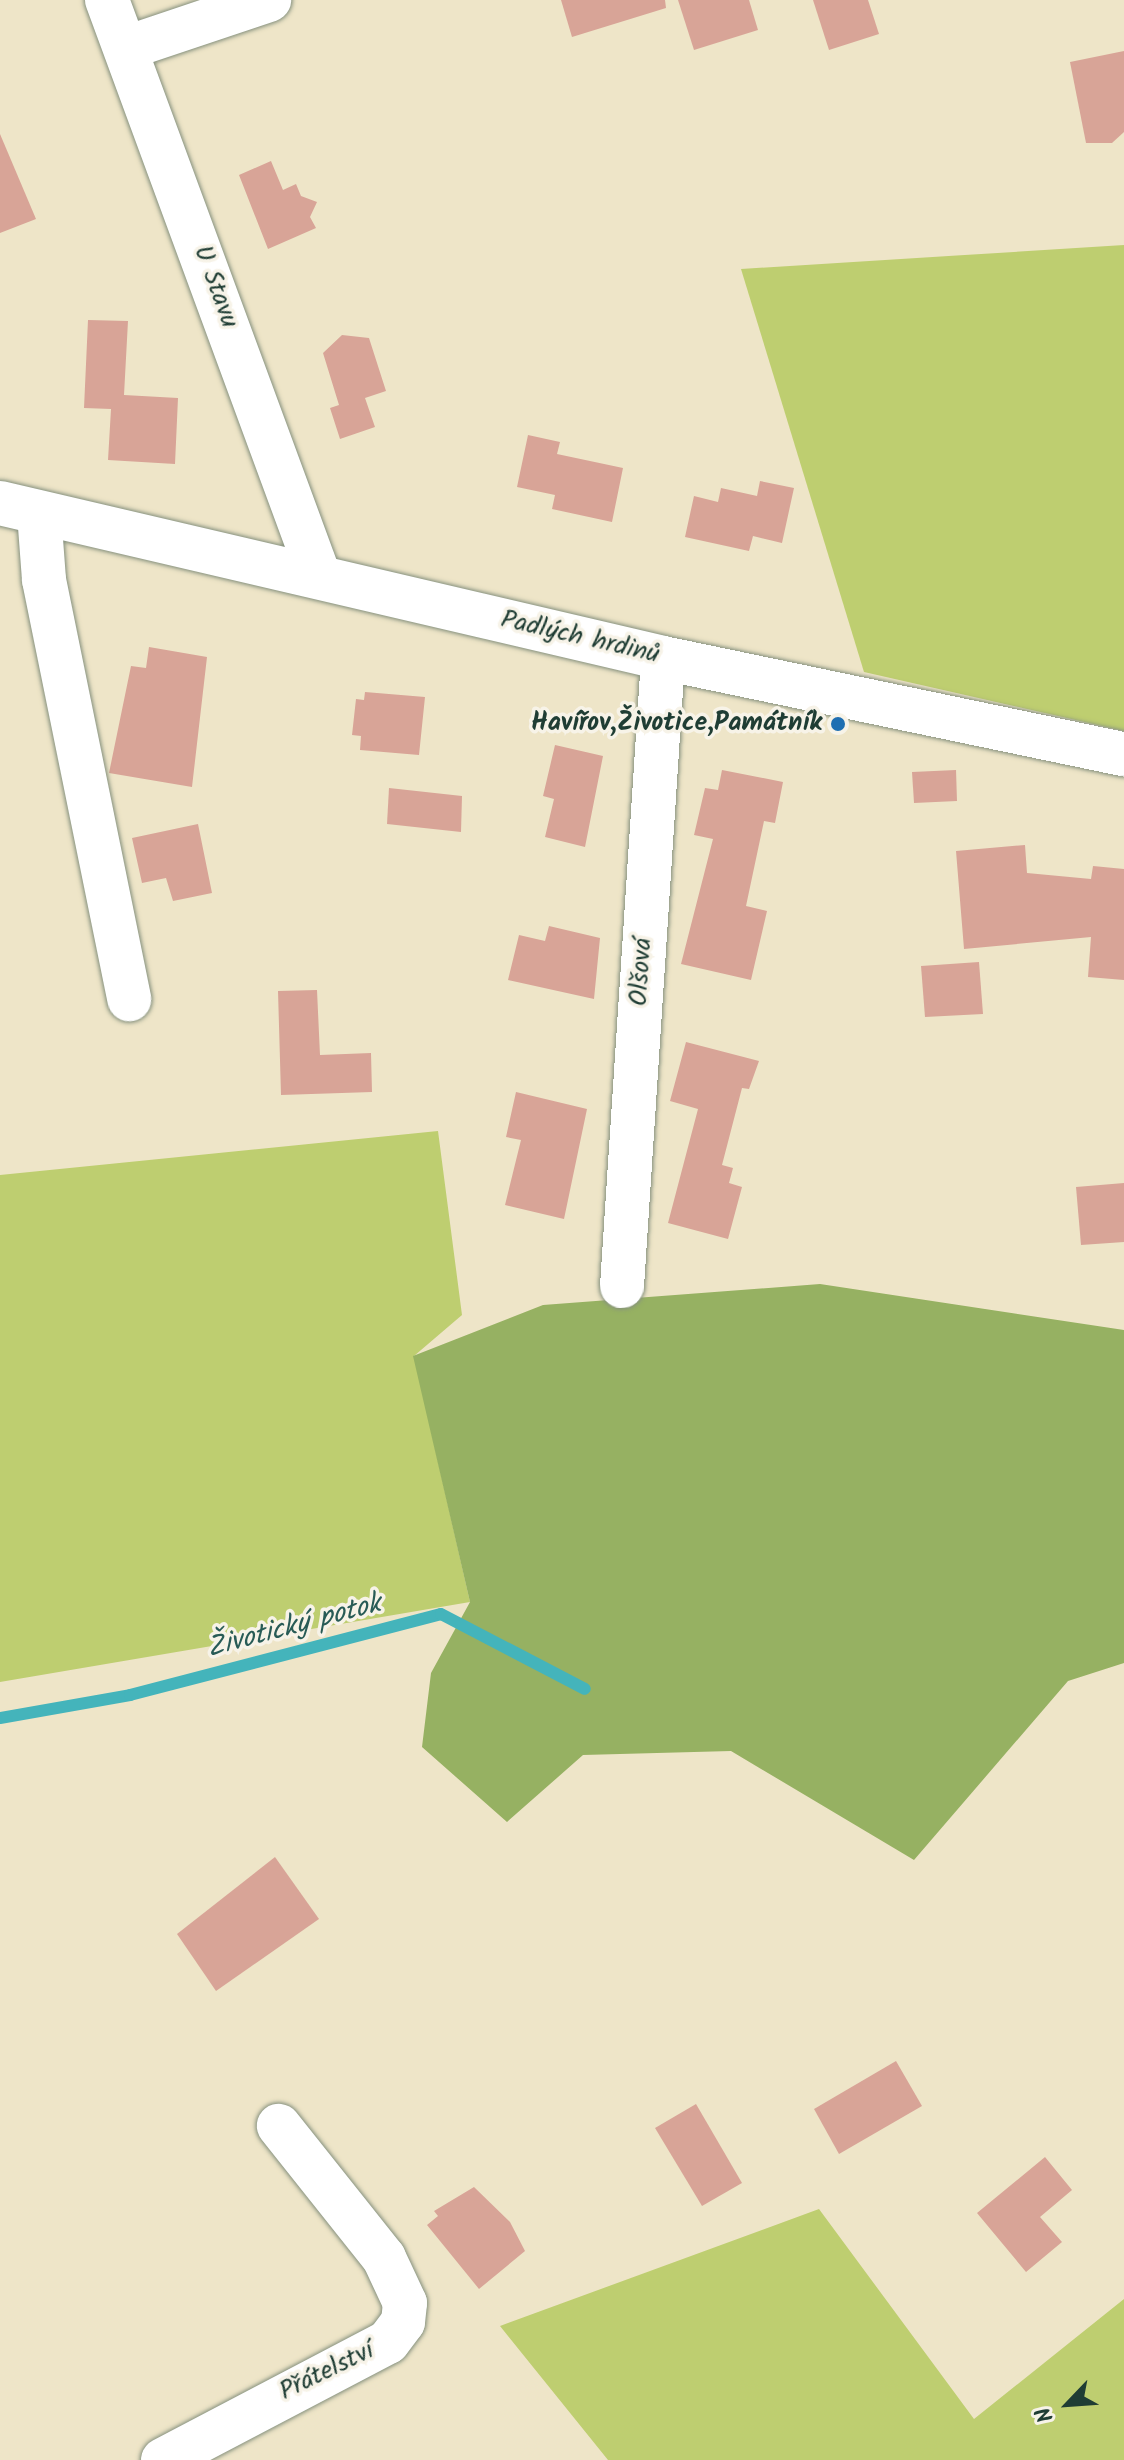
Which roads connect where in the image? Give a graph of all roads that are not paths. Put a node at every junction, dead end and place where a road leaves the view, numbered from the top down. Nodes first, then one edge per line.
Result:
1 (107, 0) edge
2 (269, 0) edge
3 (129, 47) junction
4 (20, 508) edge
5 (319, 576) junction
6 (663, 658) junction
7 (1124, 754) edge
8 (129, 999) dead end
9 (622, 1286) dead end
10 (279, 2126) dead end
11 (163, 2460) edge

1 - 3 street, U Stavu
2 - 3 street
3 - 5 street, U Stavu
4 - 5 street, Padlých hrdinů
4 - 8 street, Padlých hrdinů
5 - 6 street, Padlých hrdinů
6 - 7 street, Padlých hrdinů
6 - 9 street, Olšová
10 - 11 street, Přátelství

